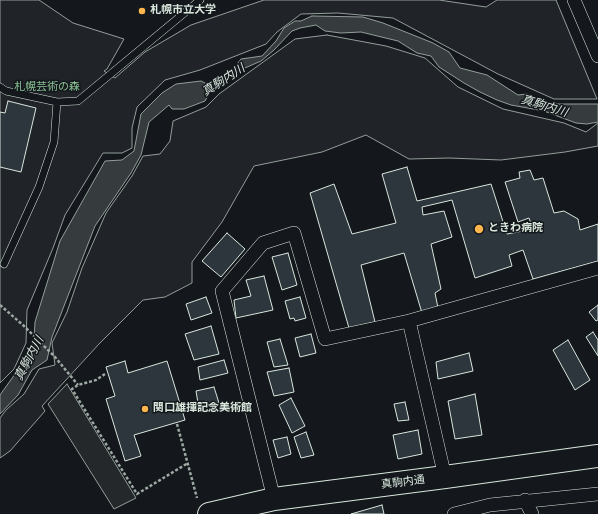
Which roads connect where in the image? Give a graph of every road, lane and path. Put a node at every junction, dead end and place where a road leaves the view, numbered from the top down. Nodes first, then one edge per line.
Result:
1 (200, 0) edge
2 (574, 0) edge
3 (598, 56) edge
4 (0, 88) edge
5 (57, 102) junction
6 (4, 264) dead end
7 (598, 268) edge
8 (0, 305) edge
9 (409, 321) junction
10 (105, 374) dead end
11 (78, 385) junction
12 (177, 424) dead end
13 (598, 456) edge
14 (188, 463) junction
15 (445, 478) junction
16 (598, 494) edge
17 (274, 499) junction
18 (525, 500) junction
19 (203, 506) edge
20 (454, 514) edge
21 (532, 514) edge

1 - 5 lane
2 - 3 street
4 - 5 lane
5 - 6 lane
7 - 9 street
8 - 11 path
9 - 15 street
9 - 17 street
10 - 11 path
11 - 14 path
12 - 14 path
13 - 15 highway, 真駒内通
14 - 19 path
15 - 17 highway, 真駒内通
16 - 18 street
17 - 19 highway, 真駒内通
18 - 20 street
18 - 21 street

